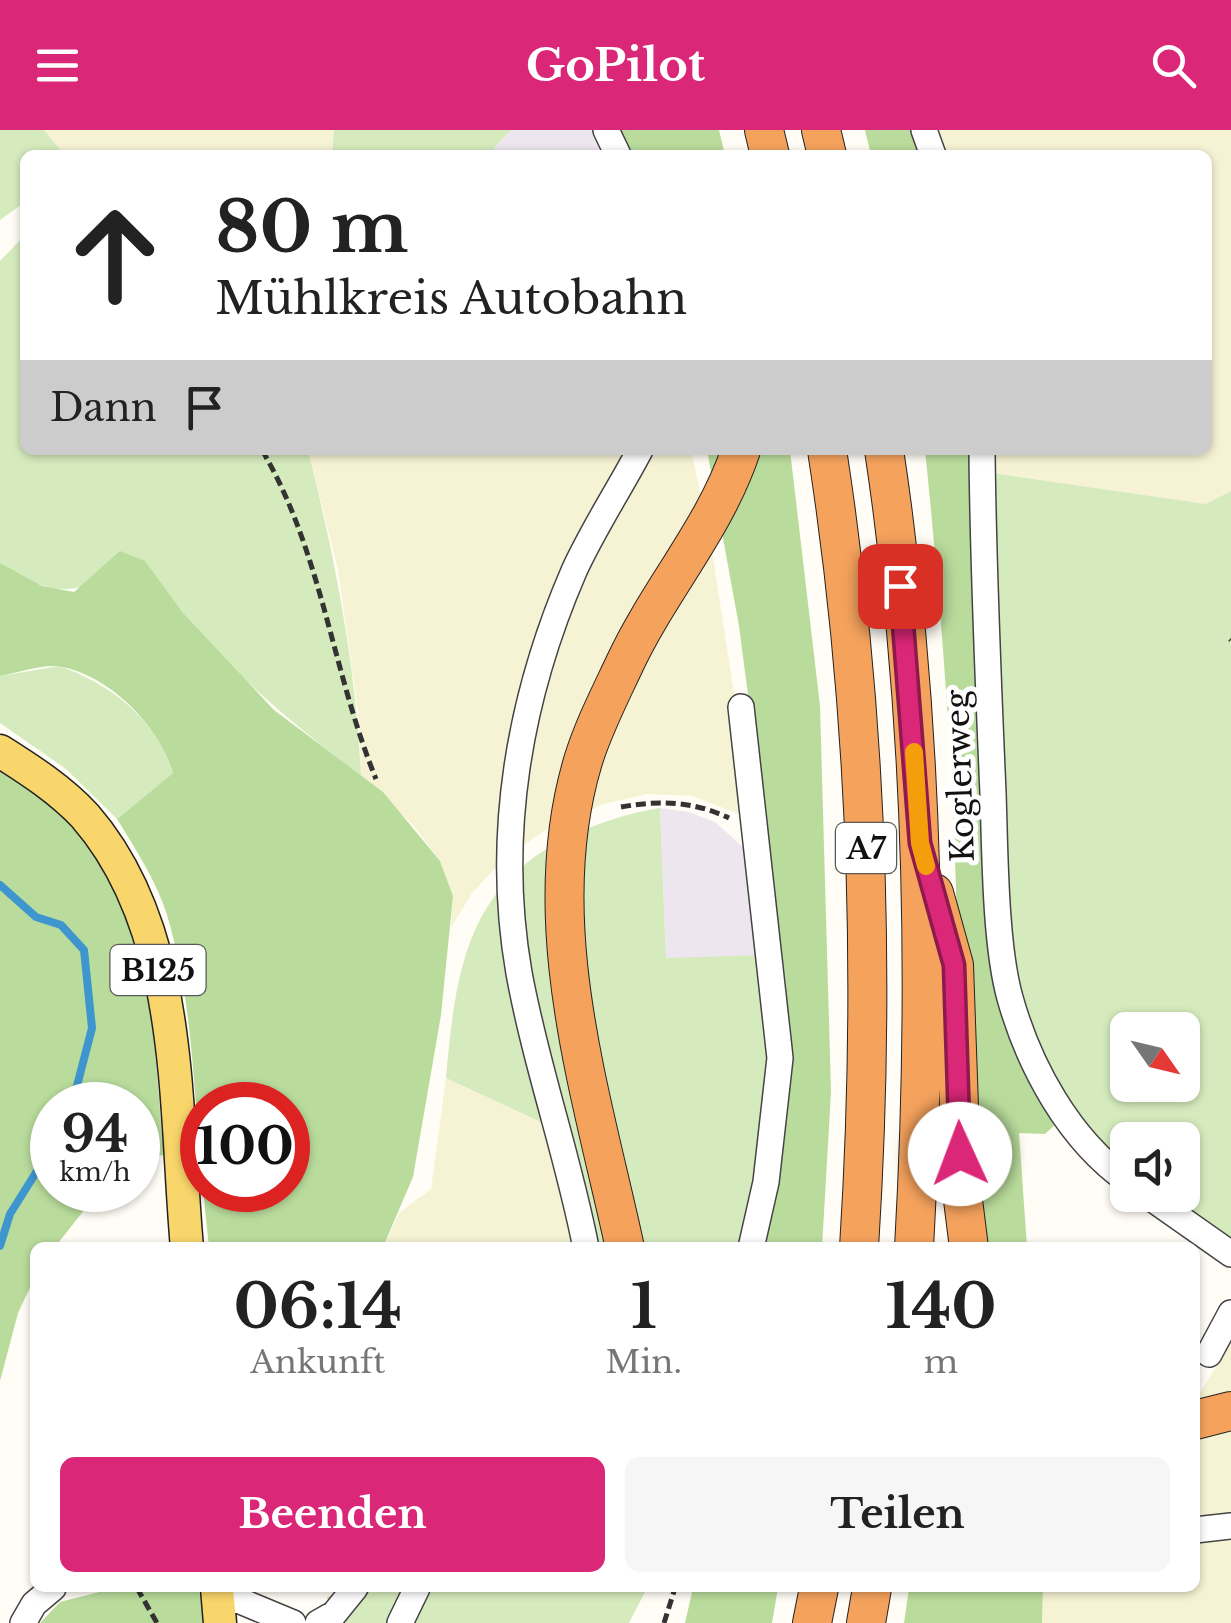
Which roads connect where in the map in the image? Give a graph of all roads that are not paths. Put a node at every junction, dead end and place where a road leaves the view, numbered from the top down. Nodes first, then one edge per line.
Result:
1 (637, 455) edge
2 (738, 455) edge
3 (828, 455) edge
4 (885, 455) edge
5 (982, 455) edge
6 (742, 707) dead end
7 (0, 751) edge
8 (920, 843) junction
9 (1110, 1166) edge
10 (1172, 1212) edge
11 (186, 1242) edge
12 (585, 1242) edge
13 (624, 1242) edge
14 (752, 1242) edge
15 (859, 1242) edge
16 (914, 1242) edge
17 (969, 1242) edge
18 (1231, 1254) edge
19 (1231, 1312) edge
20 (1209, 1354) dead end
21 (1231, 1411) edge
22 (1200, 1419) edge
23 (1231, 1526) edge
24 (1200, 1529) edge
25 (49, 1592) edge
26 (351, 1592) edge
27 (416, 1592) edge
28 (817, 1592) edge
29 (871, 1592) edge
30 (218, 1605) edge
31 (23, 1623) edge
32 (293, 1623) edge
33 (318, 1623) edge
34 (400, 1623) edge
35 (812, 1623) edge
36 (866, 1623) edge

1 - 12 street
2 - 13 highway
3 - 15 highway, A7
4 - 8 highway, A7
5 - 9 street, Koglerweg
6 - 14 street
7 - 11 main road, B125
8 - 16 highway, A7
8 - 17 highway
10 - 18 street
19 - 20 street
21 - 22 highway
23 - 24 street
25 - 31 street
26 - 33 street
27 - 34 street
28 - 35 highway
29 - 36 highway
30 - 32 street

